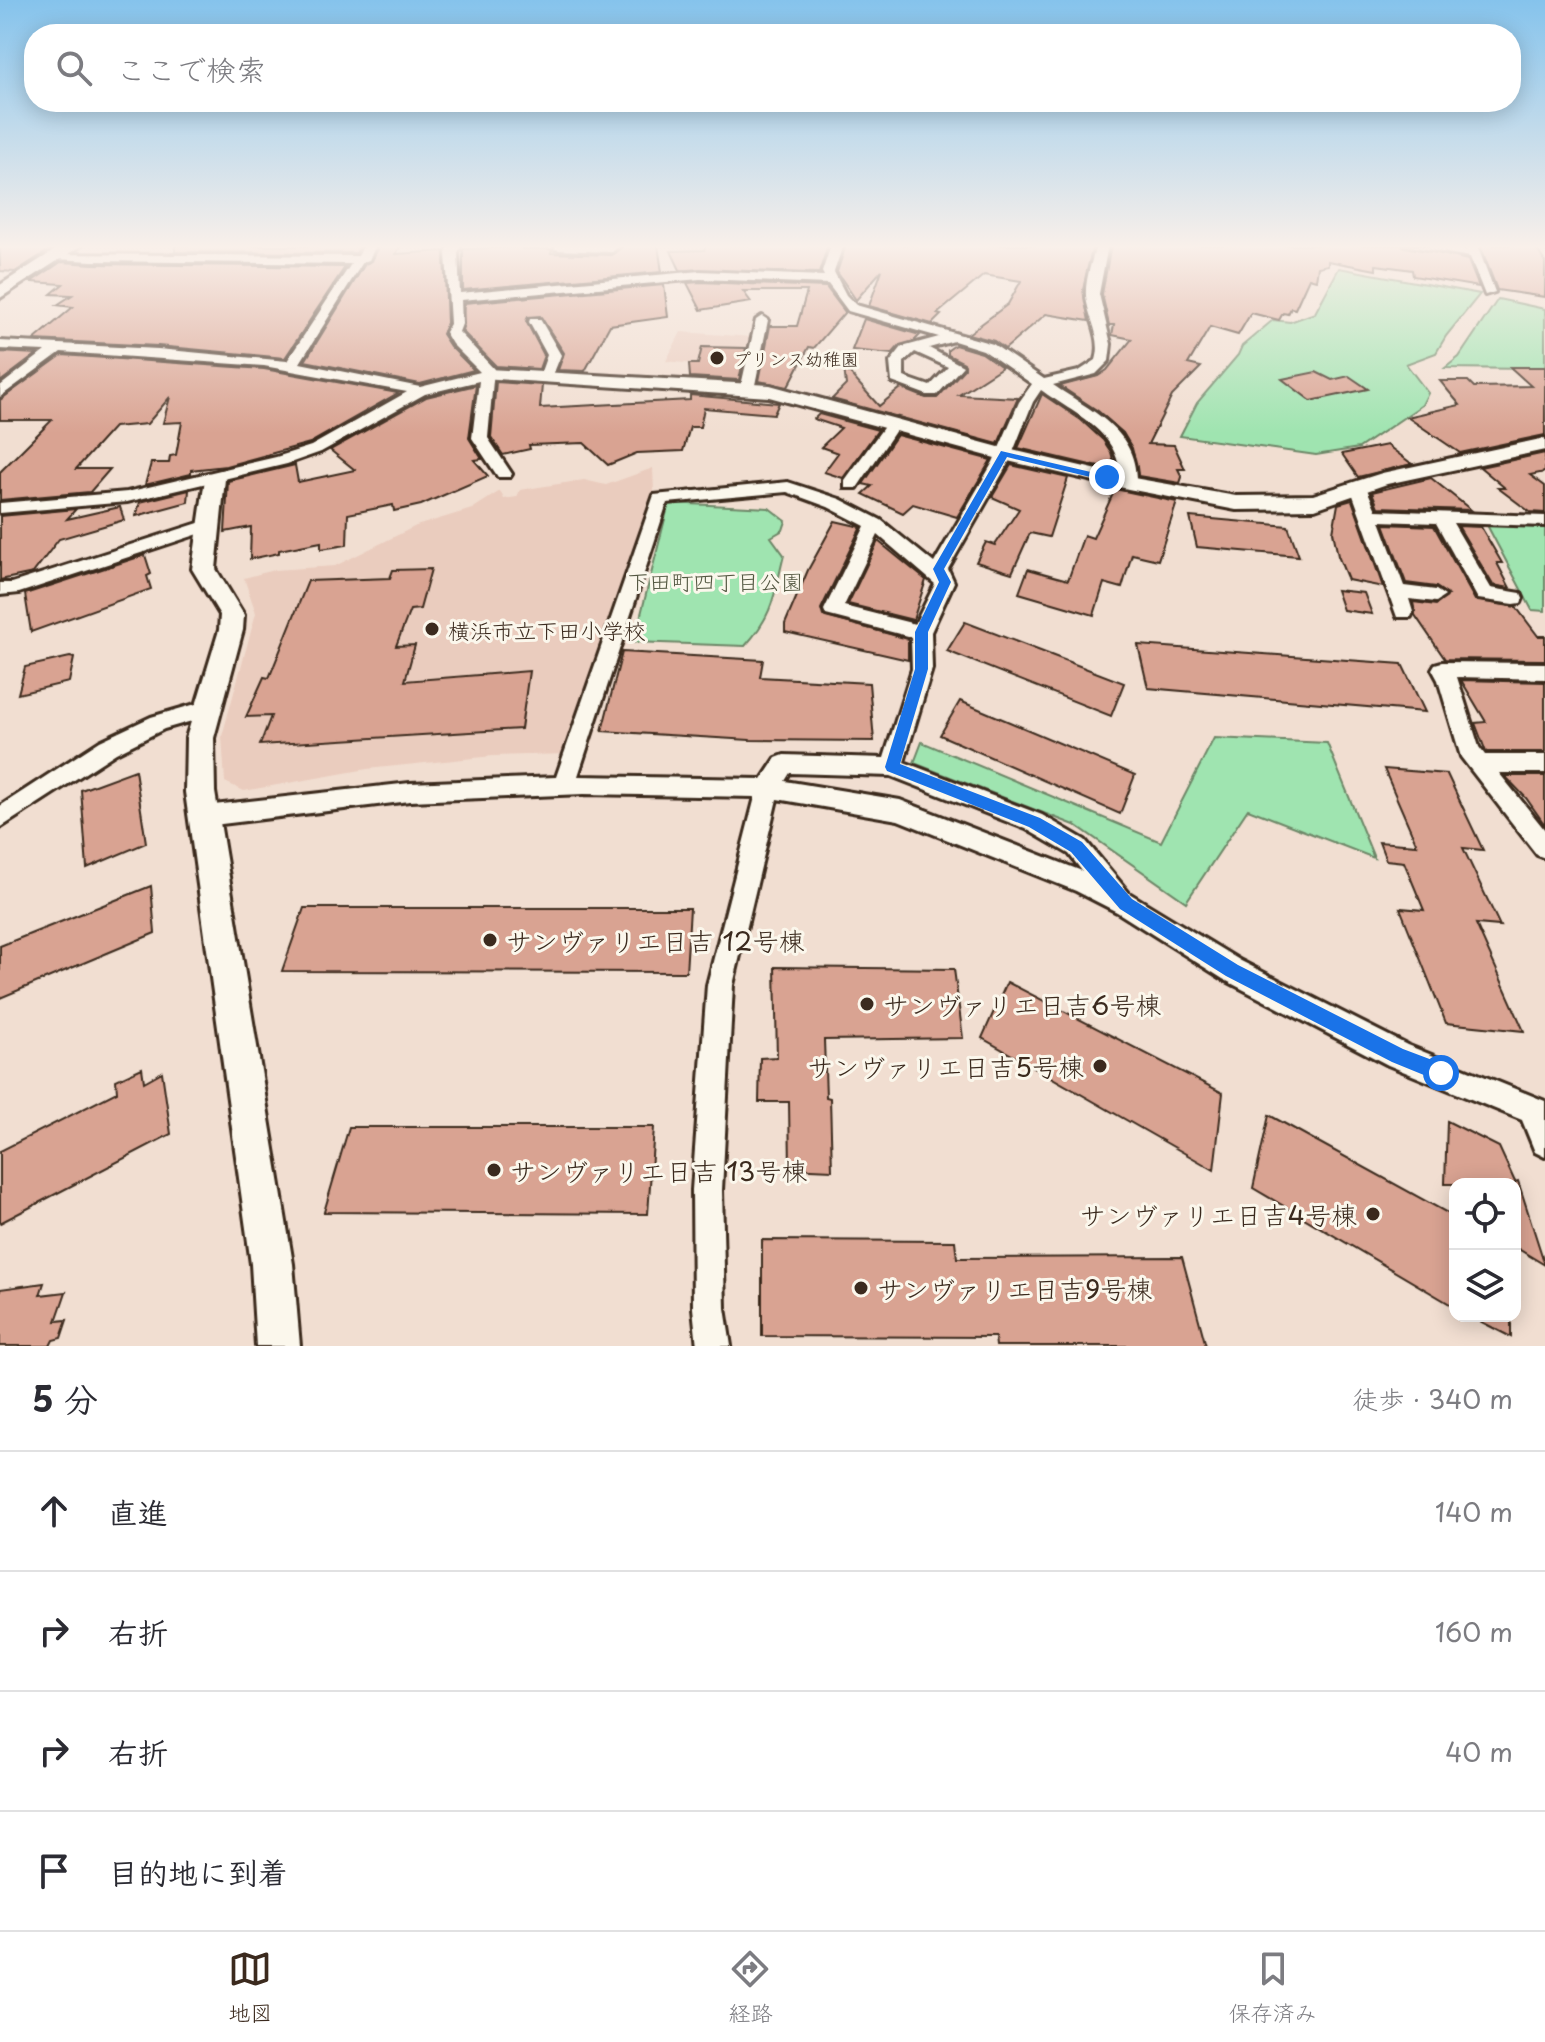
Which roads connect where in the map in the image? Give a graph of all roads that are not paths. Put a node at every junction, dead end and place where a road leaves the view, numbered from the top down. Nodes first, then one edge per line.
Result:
1 (328, 308) edge
2 (454, 308) edge
3 (852, 308) edge
4 (1095, 308) edge
5 (762, 320) dead end
6 (535, 322) dead end
7 (955, 337) junction
8 (0, 345) edge
9 (58, 348) junction
10 (917, 348) dead end
11 (292, 364) junction
12 (488, 374) junction
13 (546, 377) junction
14 (1042, 383) junction
15 (747, 390) junction
16 (420, 391) junction
17 (0, 393) edge
18 (893, 424) junction
19 (1545, 444) edge
20 (1004, 454) junction
21 (504, 474) dead end
22 (215, 479) junction
23 (1128, 483) junction
24 (851, 484) dead end
25 (1358, 487) junction
26 (0, 508) edge
27 (1370, 515) junction
28 (1443, 520) junction
29 (1545, 521) edge
30 (875, 524) junction
31 (208, 525) junction
32 (945, 582) junction
33 (0, 589) edge
34 (1397, 591) junction
35 (1436, 596) dead end
36 (1514, 598) dead end
37 (1404, 612) dead end
38 (921, 632) junction
39 (1545, 671) edge
40 (206, 709) junction
41 (1477, 764) junction
42 (1545, 764) edge
43 (892, 767) junction
44 (564, 786) junction
45 (768, 788) junction
46 (205, 816) junction
47 (0, 818) edge
48 (1545, 848) edge
49 (1126, 904) junction
50 (1539, 1112) edge
51 (1545, 1142) edge
52 (278, 1346) edge
53 (714, 1346) edge

1 - 11 street
2 - 12 street
3 - 7 street
4 - 14 street
5 - 15 street
6 - 13 street
7 - 10 street
7 - 14 street
8 - 9 street
9 - 11 street
9 - 17 street
11 - 16 street
12 - 13 street
12 - 16 street
12 - 21 street
13 - 15 street
14 - 20 street
14 - 23 street
15 - 18 street
16 - 22 street
18 - 20 street
18 - 24 street
19 - 25 street
20 - 23 street
20 - 32 street
22 - 26 street
22 - 31 street
23 - 25 street
25 - 27 street
27 - 28 street
27 - 34 street
28 - 29 street
28 - 36 street
30 - 32 street
30 - 38 street
30 - 44 street
31 - 33 street
31 - 40 street
32 - 38 street
34 - 35 street
34 - 37 street
38 - 43 street
39 - 41 street
40 - 46 street
40 - 47 street
41 - 42 street
41 - 48 street
43 - 45 street
43 - 49 street
44 - 45 street
44 - 46 street
45 - 49 street
45 - 53 street
46 - 52 street
49 - 50 street
50 - 51 street

